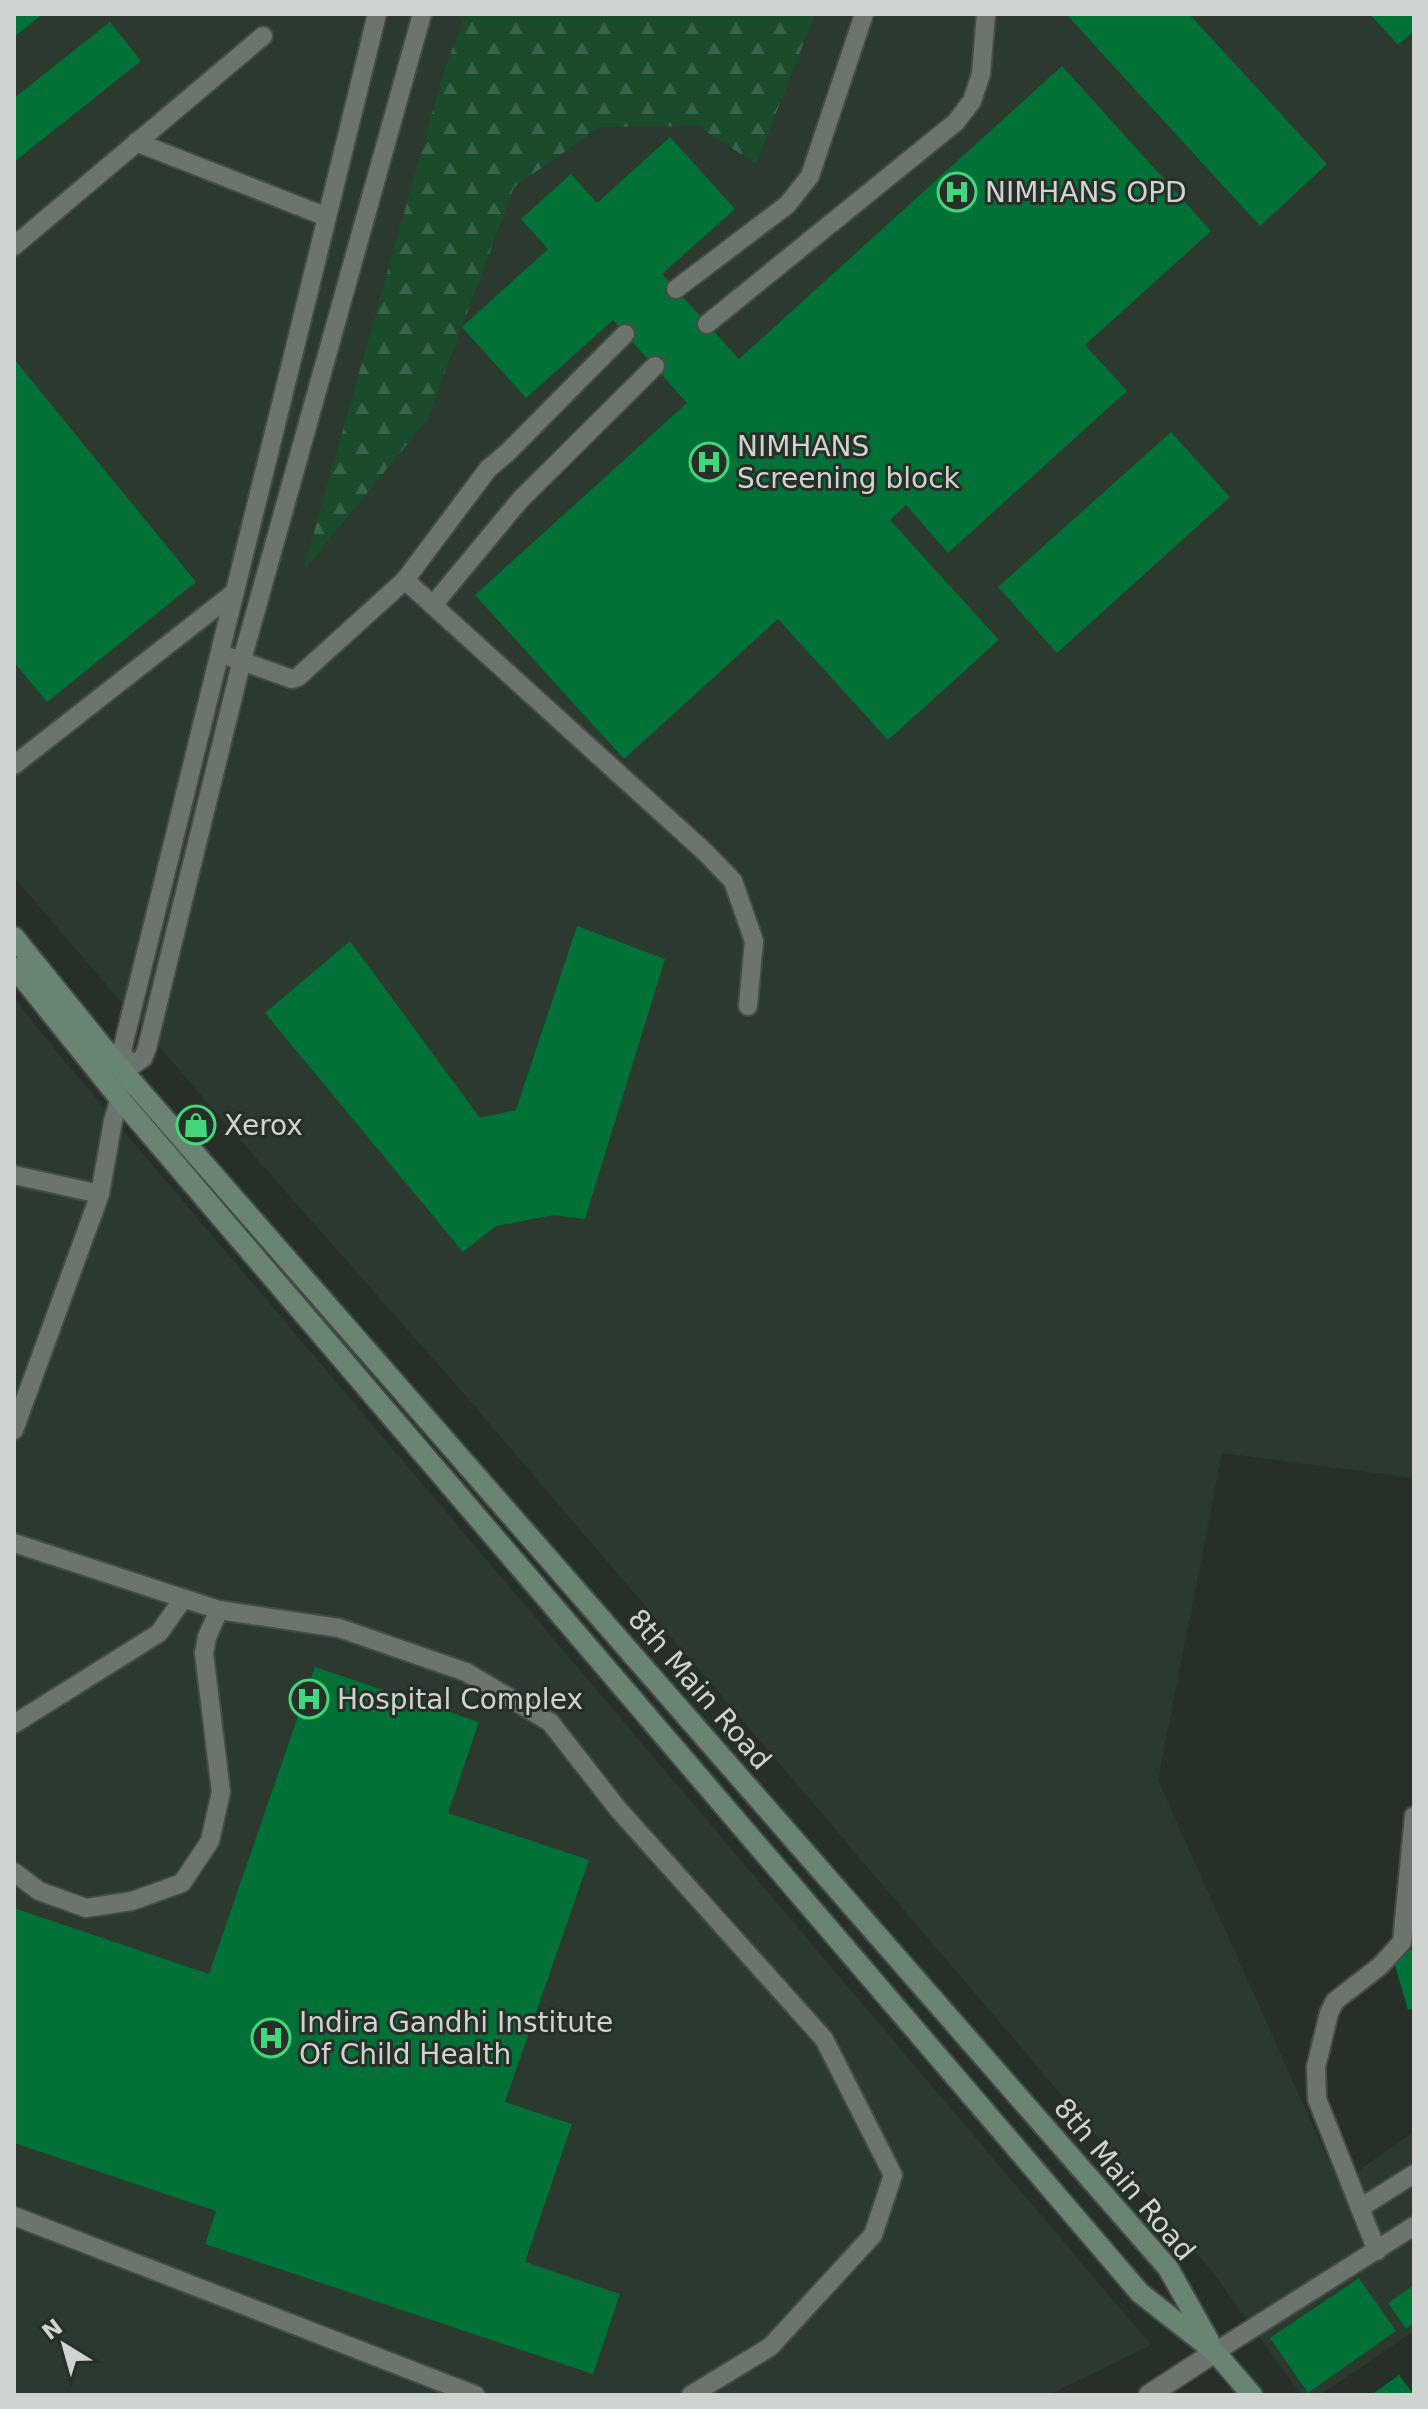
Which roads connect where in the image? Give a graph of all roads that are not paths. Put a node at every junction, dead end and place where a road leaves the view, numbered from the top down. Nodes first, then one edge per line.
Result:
1 (377, 14) edge
2 (422, 14) edge
3 (864, 14) edge
4 (986, 14) edge
5 (263, 36) dead end
6 (136, 142) junction
7 (327, 217) junction
8 (14, 246) edge
9 (676, 289) dead end
10 (707, 324) dead end
11 (625, 334) dead end
12 (655, 366) dead end
13 (405, 580) junction
14 (235, 592) junction
15 (433, 605) junction
16 (220, 655) junction
17 (242, 660) junction
18 (14, 765) edge
19 (14, 937) edge
20 (14, 967) edge
21 (748, 1006) dead end
22 (128, 1071) junction
23 (120, 1099) junction
24 (14, 1175) edge
25 (100, 1194) junction
26 (14, 1430) edge
27 (14, 1543) edge
28 (183, 1599) junction
29 (219, 1610) junction
30 (14, 1724) edge
31 (1414, 1816) edge
32 (14, 1872) edge
33 (1414, 2174) edge
34 (1360, 2208) junction
35 (14, 2216) edge
36 (1414, 2226) edge
37 (1377, 2251) junction
38 (1215, 2352) junction
39 (475, 2395) edge
40 (691, 2395) edge
41 (1149, 2395) edge
42 (1252, 2395) edge

1 - 7 lane
2 - 17 lane
3 - 9 lane
4 - 10 lane
5 - 6 lane
6 - 7 lane
6 - 8 lane
7 - 14 lane
11 - 13 lane
12 - 15 lane
13 - 15 lane
13 - 17 lane
14 - 16 lane
14 - 18 lane
15 - 21 lane
16 - 17 lane
16 - 22 lane
17 - 22 lane
19 - 22 street, 8th Main Road
20 - 23 street, 8th Main Road
22 - 23 lane
22 - 38 street, 8th Main Road
23 - 25 lane
23 - 38 street, 8th Main Road
24 - 25 lane
25 - 26 lane
27 - 28 lane
28 - 29 lane
28 - 30 lane
29 - 32 lane
29 - 40 lane
31 - 34 lane
33 - 34 lane
34 - 37 lane
35 - 39 lane
36 - 37 lane
37 - 38 lane
38 - 41 street
38 - 42 street, 8th Main Road

